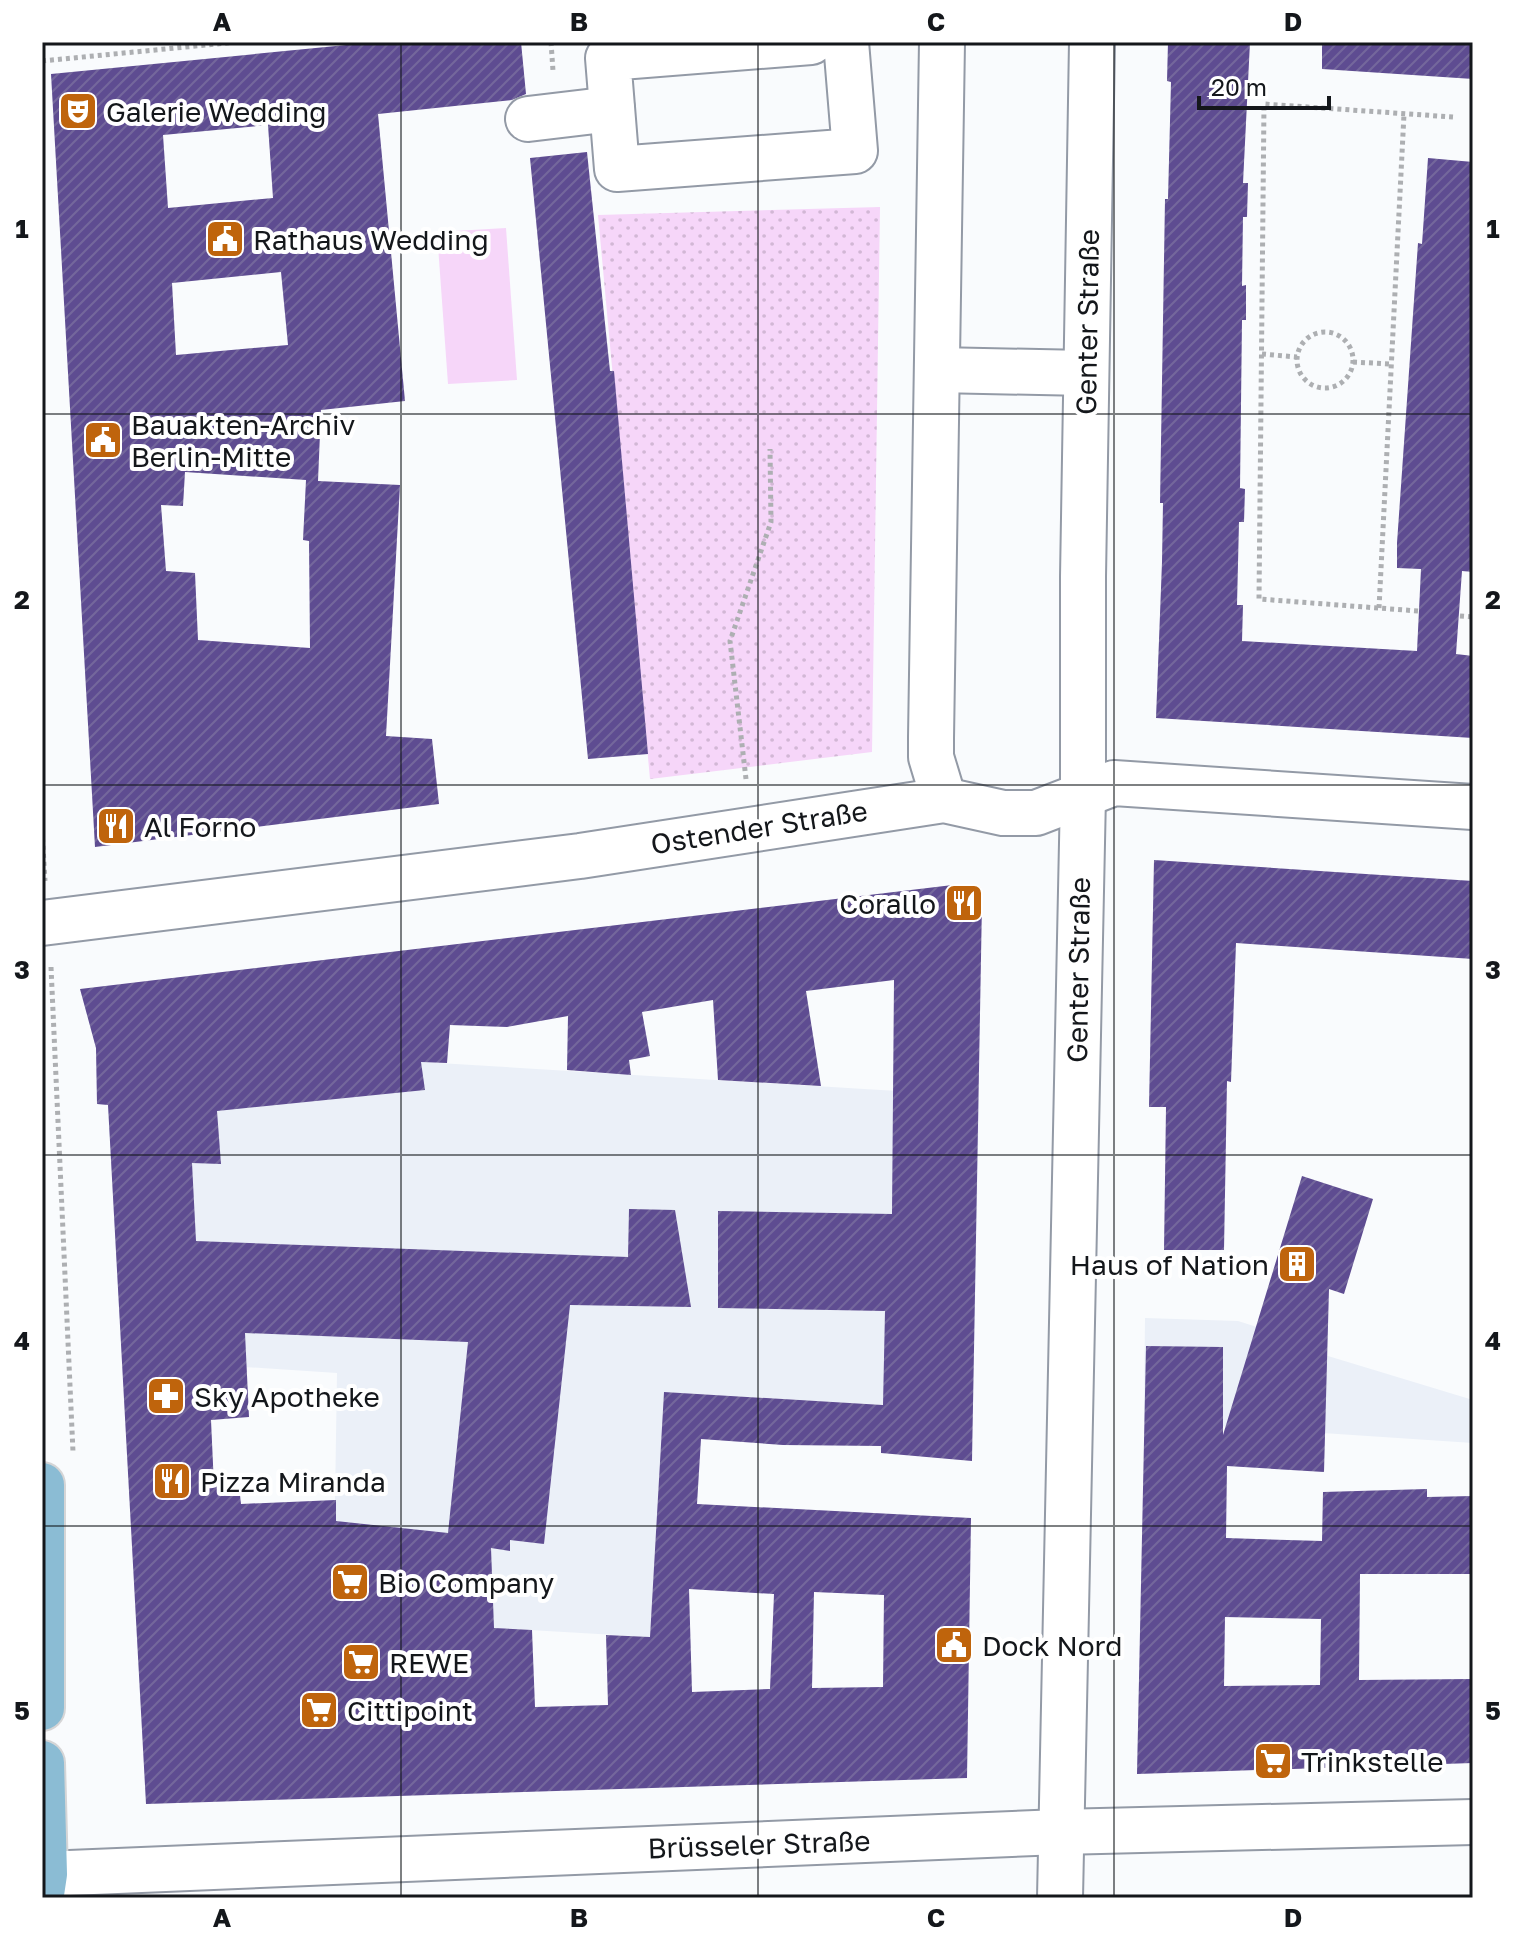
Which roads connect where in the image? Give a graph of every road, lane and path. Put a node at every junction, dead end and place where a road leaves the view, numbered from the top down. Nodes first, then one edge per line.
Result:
1 (237, 42) edge
2 (811, 42) edge
3 (846, 42) edge
4 (942, 42) edge
5 (1054, 42) edge
6 (1092, 42) edge
7 (42, 61) edge
8 (612, 109) junction
9 (1404, 114) junction
10 (1453, 117) dead end
11 (528, 119) dead end
12 (1262, 354) junction
13 (1297, 357) junction
14 (1353, 362) junction
15 (1391, 364) junction
16 (937, 370) junction
17 (1086, 373) junction
18 (770, 449) dead end
19 (1379, 608) junction
20 (1418, 611) dead end
21 (1460, 616) dead end
22 (1473, 617) edge
23 (746, 779) dead end
24 (1083, 795) junction
25 (944, 800) junction
26 (1473, 807) edge
27 (42, 923) edge
28 (54, 1011) dead end
29 (58, 1474) edge
30 (42, 1708) edge
31 (42, 1763) edge
32 (1473, 1822) edge
33 (1060, 1832) junction
34 (44, 1884) edge
35 (1060, 1898) edge

1 - 7 path
2 - 8 street
3 - 8 street
4 - 16 street
5 - 6 street
6 - 17 street, Genter Straße
8 - 11 street
9 - 10 path
9 - 12 path
9 - 15 path
12 - 13 path
12 - 19 path
13 - 14 path
13 - 14 path
14 - 15 path
15 - 19 path
16 - 17 street
16 - 25 street
17 - 24 street, Genter Straße
18 - 23 path
19 - 20 path
21 - 22 path
24 - 25 street, Ostender Straße
24 - 26 street, Ostender Straße
24 - 33 street, Genter Straße
25 - 27 street, Ostender Straße
28 - 29 path
29 - 30 main road
31 - 34 main road
32 - 33 street, Brüsseler Straße
33 - 34 street, Brüsseler Straße
33 - 35 street, Genter Straße

